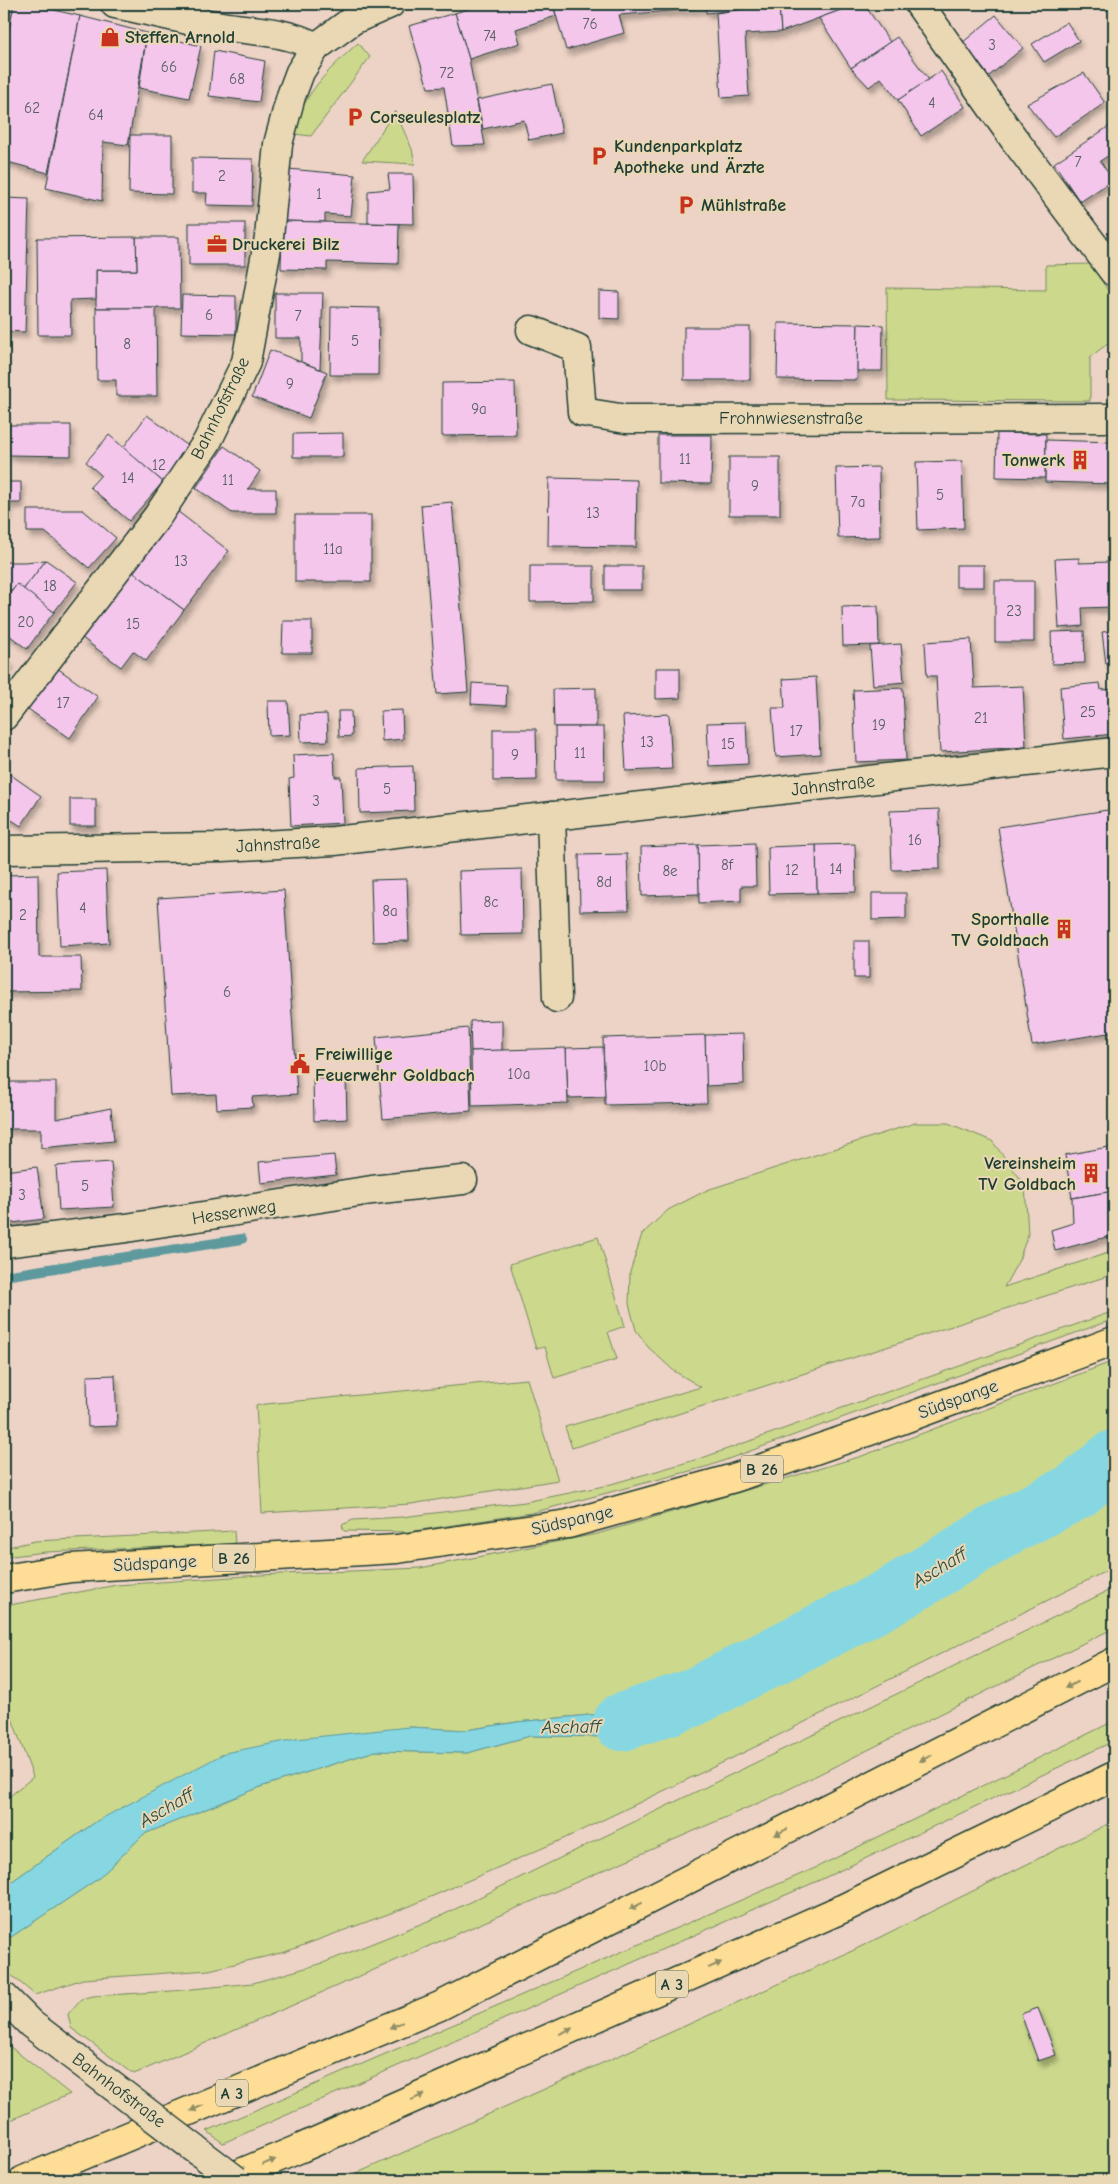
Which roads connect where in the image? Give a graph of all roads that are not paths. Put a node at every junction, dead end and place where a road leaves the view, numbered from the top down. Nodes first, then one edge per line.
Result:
1 (115, 4) edge
2 (390, 4) edge
3 (919, 4) edge
4 (316, 47) junction
5 (1114, 272) edge
6 (531, 330) dead end
7 (1114, 418) edge
8 (4, 716) edge
9 (1114, 752) edge
10 (552, 816) junction
11 (4, 850) edge
12 (557, 998) dead end
13 (463, 1180) dead end
14 (4, 1243) edge
15 (1114, 1341) edge
16 (4, 1578) edge
17 (1114, 1662) edge
18 (1114, 1776) edge
19 (4, 1997) edge
20 (24, 2180) edge
21 (224, 2180) edge
22 (236, 2180) edge

1 - 4 street
2 - 4 street
3 - 5 street
4 - 8 street, Bahnhofstraße
6 - 7 street, Frohnwiesenstraße
9 - 10 street, Jahnstraße
10 - 11 street, Jahnstraße
10 - 12 street
13 - 14 street, Hessenweg
15 - 16 main road, Südspange / B 26
17 -> 20 main road, A 3
21 -> 18 main road, A 3
19 - 22 street, Bahnhofstraße, bridge

